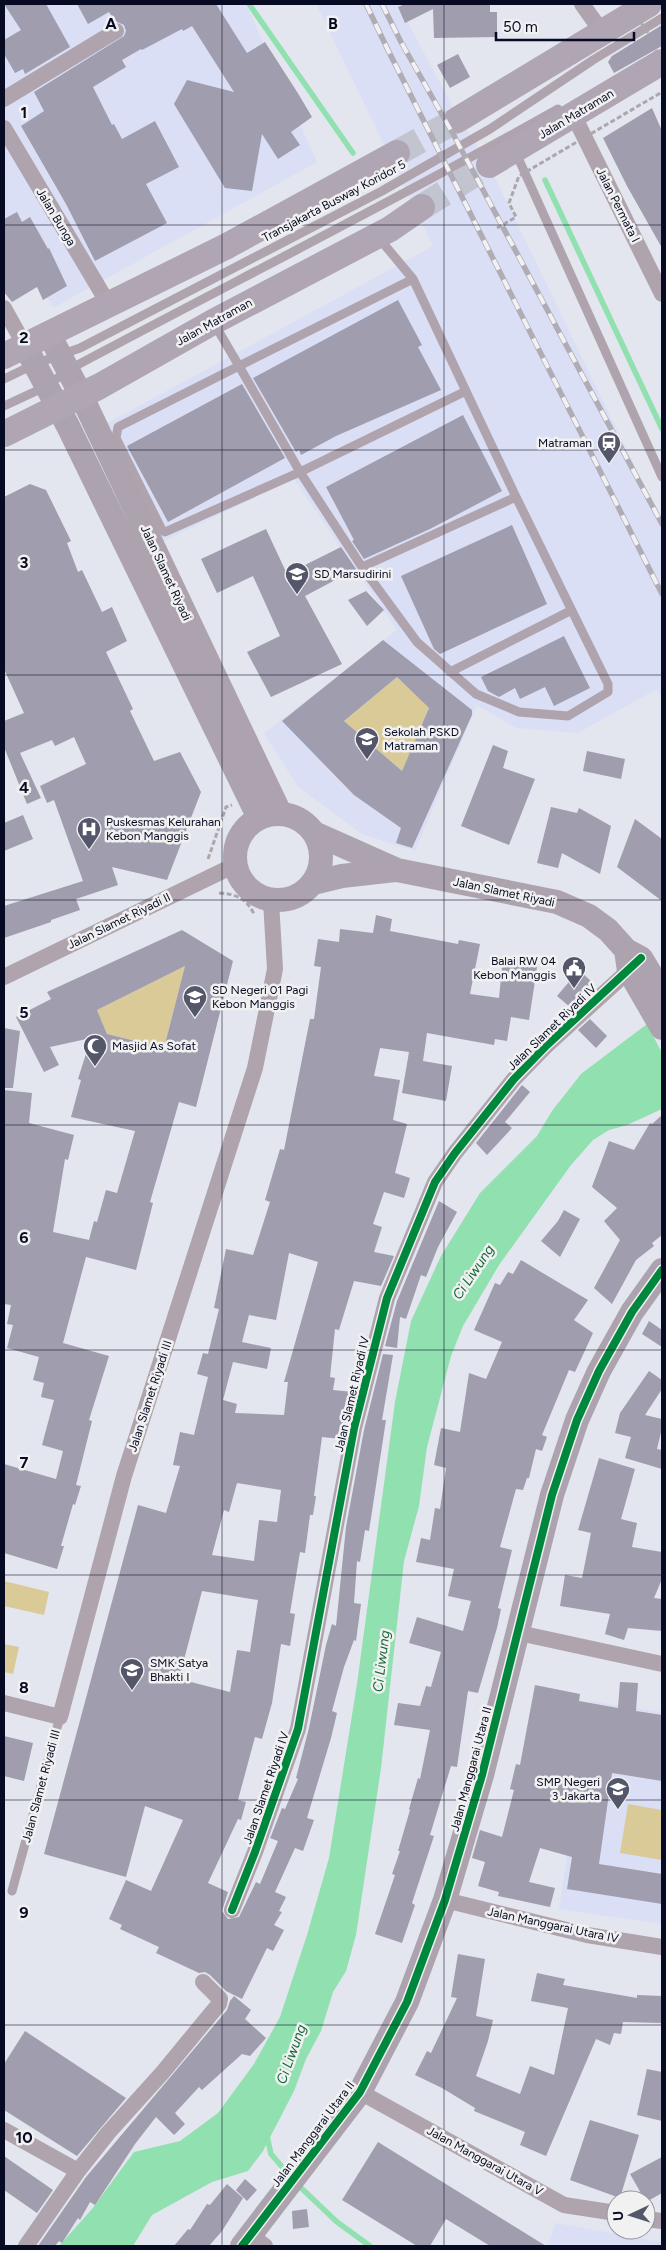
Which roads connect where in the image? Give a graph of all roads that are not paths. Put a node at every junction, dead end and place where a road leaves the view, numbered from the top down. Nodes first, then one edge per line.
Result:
1 (582, 4) edge
2 (639, 4) edge
3 (662, 18) edge
4 (116, 31) dead end
5 (602, 32) junction
6 (660, 57) edge
7 (4, 99) edge
8 (572, 109) junction
9 (457, 120) tunnel mouth
10 (4, 128) edge
11 (514, 151) junction
12 (397, 153) tunnel mouth
13 (489, 165) tunnel mouth
14 (399, 223) joint
15 (413, 279) junction
16 (662, 294) edge
17 (109, 305) junction
18 (4, 308) edge
19 (213, 322) junction
20 (59, 353) junction
21 (21, 355) edge
22 (239, 366) junction
23 (4, 379) edge
24 (466, 391) junction
25 (62, 396) junction
26 (4, 406) edge
27 (4, 434) edge
28 (300, 472) junction
29 (662, 477) edge
30 (516, 497) junction
31 (362, 567) junction
32 (570, 610) junction
33 (450, 672) junction
34 (269, 815) junction
35 (314, 832) junction
36 (235, 865) junction
37 (397, 870) junction
38 (313, 883) junction
39 (271, 901) junction
40 (645, 969) edge
41 (4, 977) edge
42 (659, 1023) edge
43 (662, 1270) edge
44 (519, 1633) junction
45 (662, 1664) edge
46 (4, 1703) edge
47 (60, 1717) junction
48 (12, 1891) dead end
49 (445, 1900) junction
50 (232, 1910) dead end
51 (662, 1947) edge
52 (203, 1982) dead end
53 (360, 2092) junction
54 (4, 2130) edge
55 (78, 2171) junction
56 (606, 2212) edge
57 (253, 2242) edge
58 (26, 2246) edge

1 - 5 street
2 - 5 main road
3 - 20 lane, Transjakarta Busway Koridor 5
4 - 7 street
5 - 9 main road
6 - 8 main road, Jalan Matraman
8 - 11 main road, Jalan Matraman
8 - 16 street, Jalan Permata I
8 - 20 lane, Transjakarta Busway Koridor 5
10 - 17 street, Jalan Bunga
11 - 13 main road, Jalan Matraman
11 - 29 lane
12 - 17 main road
14 - 15 lane
14 - 19 main road, Jalan Matraman
15 - 22 lane
15 - 24 lane
17 - 20 main road
18 - 21 street
19 - 22 lane
19 - 25 main road, Jalan Matraman
20 - 21 main road
20 - 25 street, Jalan Slamet Riyadi
21 - 23 lane
21 - 25 street, Jalan Slamet Riyadi
22 - 28 lane
22 - 28 lane
24 - 28 lane
24 - 30 lane
25 - 26 lane
25 - 27 main road, Jalan Matraman
25 - 34 street, Jalan Slamet Riyadi
28 - 31 lane
30 - 31 lane
30 - 32 lane
31 - 33 lane
32 - 33 lane
32 - 33 lane
34 - 35 street
34 - 36 street
35 - 37 street, Jalan Slamet Riyadi
35 - 38 street
36 - 39 street
36 - 41 street, Jalan Slamet Riyadi II
37 - 38 street, Jalan Slamet Riyadi
37 - 40 street, Jalan Slamet Riyadi
38 - 39 street
39 - 47 street, Jalan Slamet Riyadi III
40 - 42 street, Jalan Slamet Riyadi
40 - 50 street, Jalan Slamet Riyadi IV
43 - 44 street, Jalan Manggarai Utara II
44 - 45 street
44 - 49 street, Jalan Manggarai Utara II
46 - 47 street
47 - 48 lane, Jalan Slamet Riyadi III
49 - 51 street, Jalan Manggarai Utara IV
49 - 53 street, Jalan Manggarai Utara II
52 - 55 street
53 - 56 street, Jalan Manggarai Utara V
53 - 57 street, Jalan Manggarai Utara II
54 - 55 street
55 - 58 street

